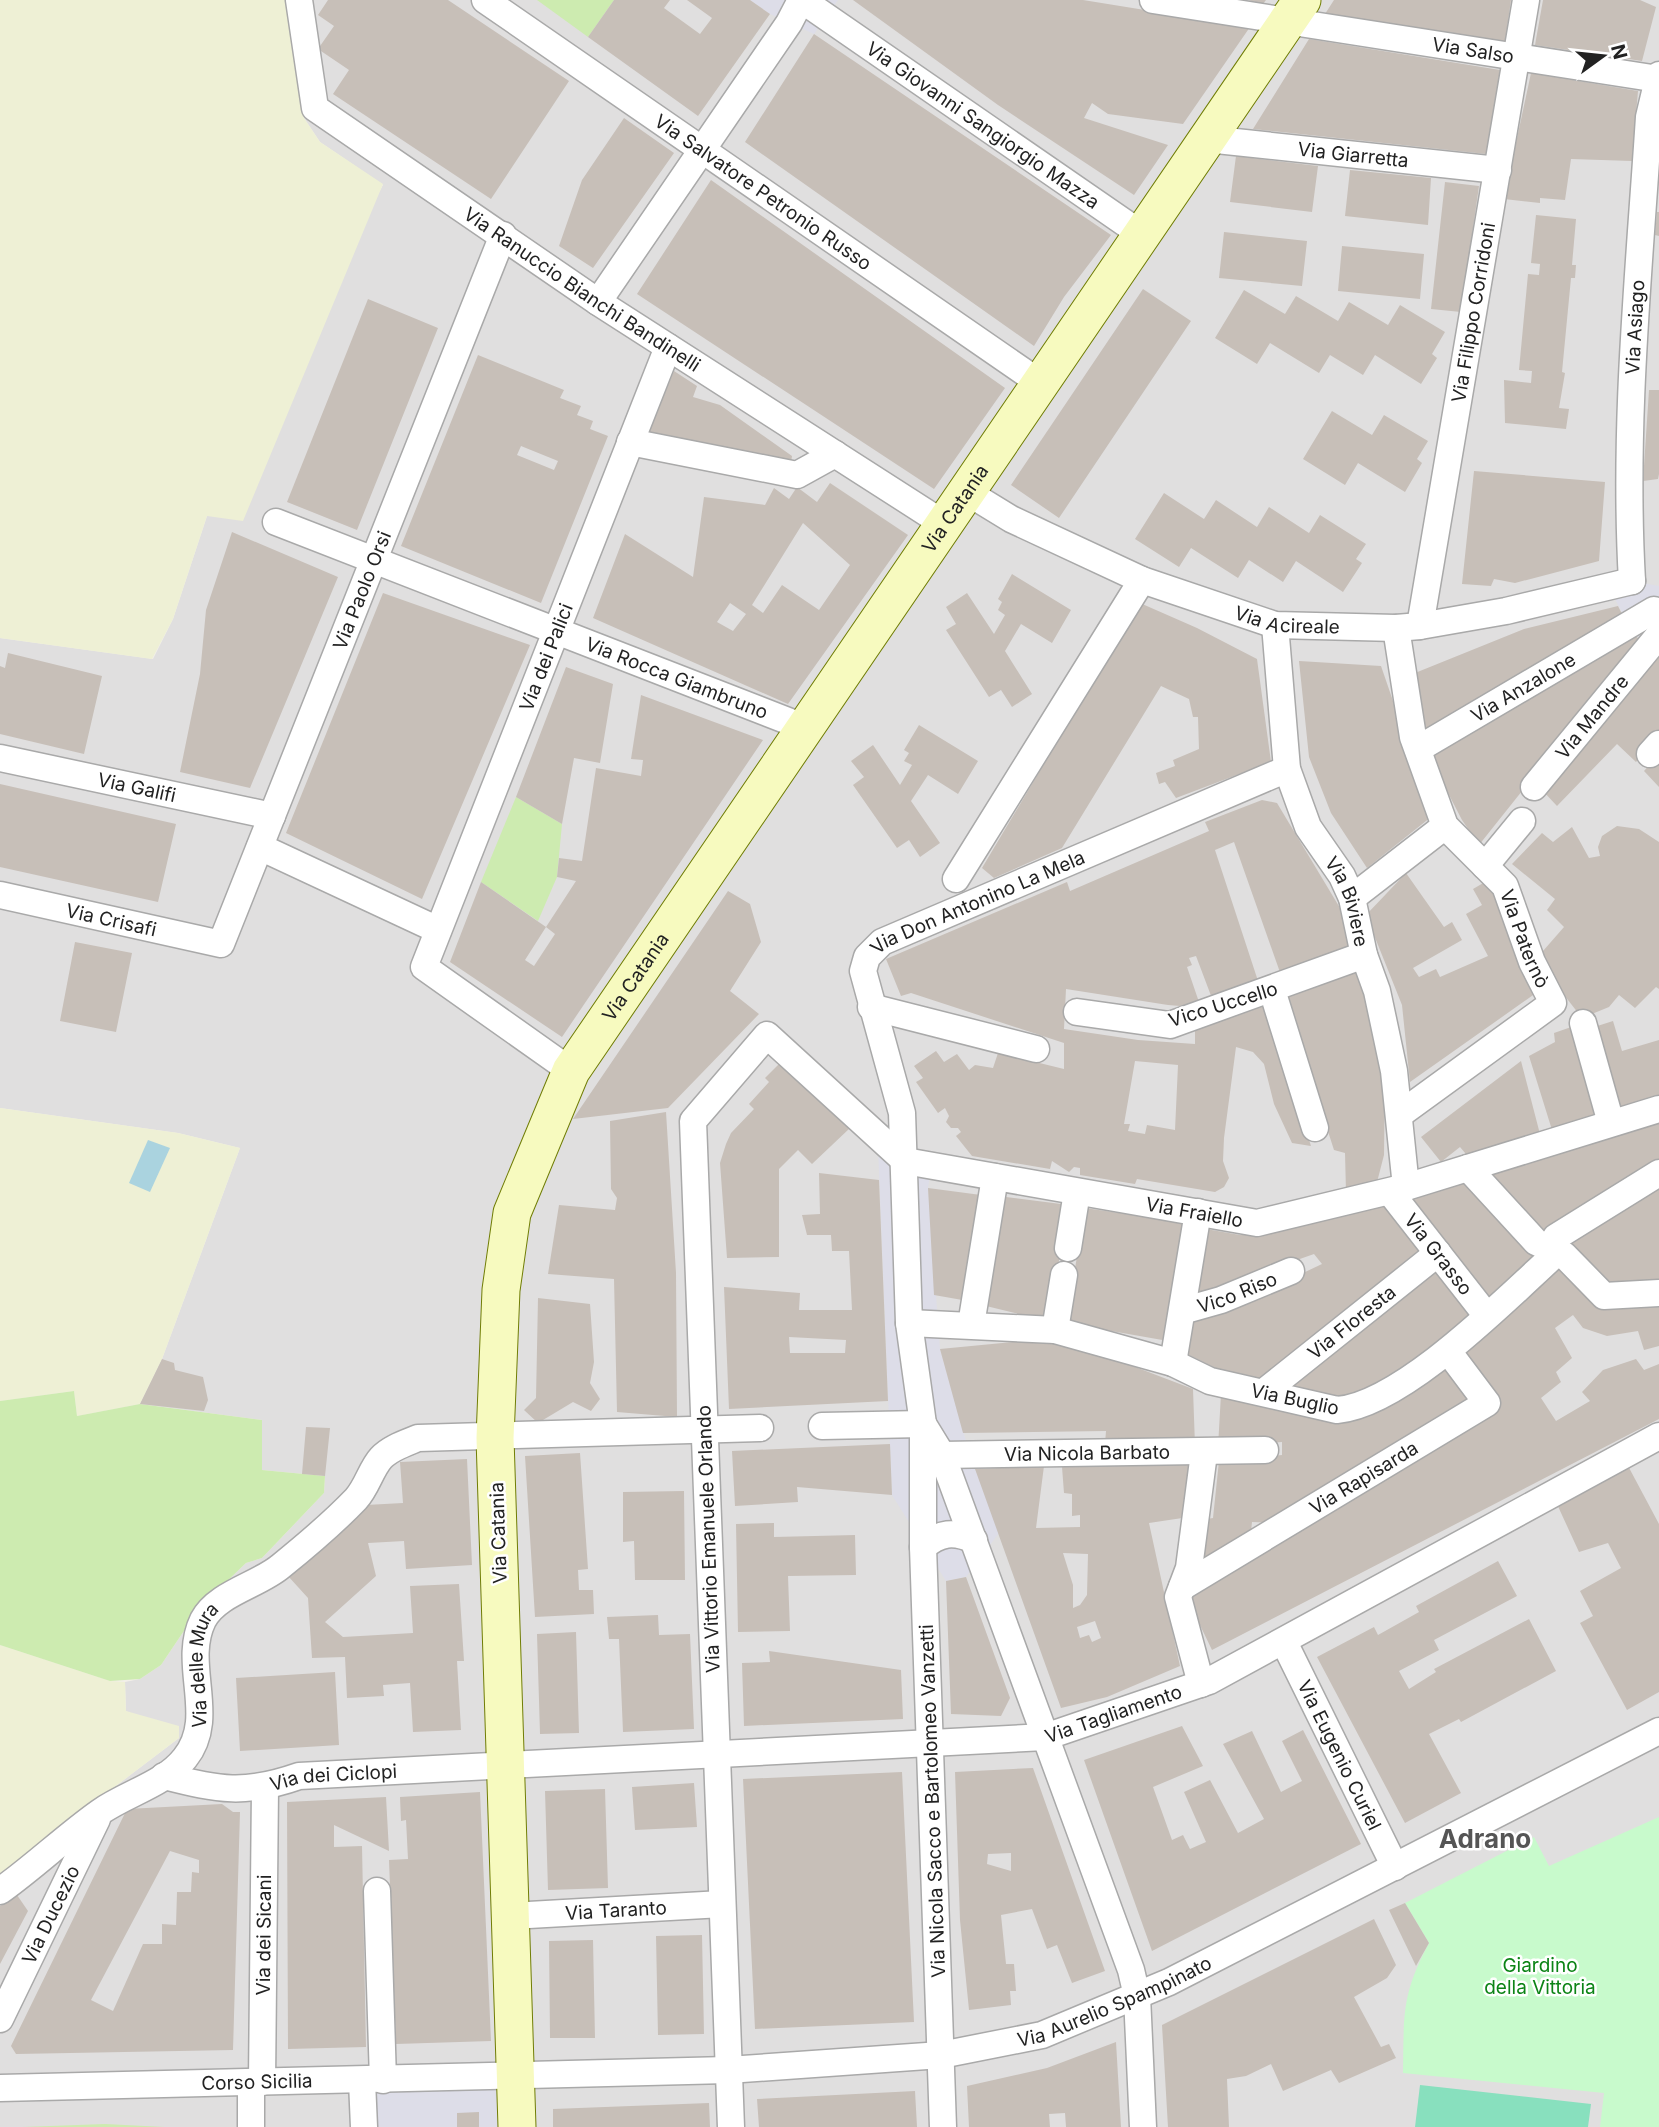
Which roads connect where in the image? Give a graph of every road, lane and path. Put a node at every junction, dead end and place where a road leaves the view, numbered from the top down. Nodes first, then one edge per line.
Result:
1 (299, 0) edge
2 (485, 0) edge
3 (1153, 0) edge
4 (1527, 0) edge
5 (797, 8) edge
6 (1295, 10) edge
7 (1517, 57) junction
8 (1658, 77) edge
9 (1207, 139) junction
10 (702, 150) junction
11 (1498, 170) junction
12 (1141, 234) junction
13 (503, 236) junction
14 (598, 302) junction
15 (668, 346) junction
16 (1040, 383) junction
17 (630, 442) junction
18 (835, 454) junction
19 (967, 492) junction
20 (276, 522) dead end
21 (944, 524) junction
22 (374, 560) junction
23 (1142, 580) junction
24 (1632, 581) junction
25 (1275, 625) junction
26 (1408, 627) junction
27 (1655, 627) edge
28 (556, 631) junction
29 (806, 728) junction
30 (1418, 749) junction
31 (0, 758) edge
32 (1287, 769) junction
33 (1534, 787) dead end
34 (272, 816) junction
35 (1522, 821) dead end
36 (1445, 826) junction
37 (260, 847) junction
38 (1485, 866) junction
39 (956, 879) dead end
40 (0, 895) edge
41 (1352, 898) junction
42 (438, 930) junction
43 (221, 944) joint
44 (1364, 955) junction
45 (1272, 990) junction
46 (871, 1007) junction
47 (1077, 1012) dead end
48 (1583, 1023) dead end
49 (1036, 1049) dead end
50 (571, 1071) junction
51 (1659, 1109) edge
52 (1399, 1115) junction
53 (1611, 1123) junction
54 (1315, 1128) dead end
55 (905, 1161) junction
56 (1468, 1168) junction
57 (1659, 1173) edge
58 (995, 1177) junction
59 (1398, 1189) junction
60 (1077, 1192) junction
61 (1198, 1213) junction
62 (1068, 1248) dead end
63 (1551, 1250) junction
64 (1438, 1253) junction
65 (1291, 1270) dead end
66 (1064, 1275) dead end
67 (1659, 1293) edge
68 (1182, 1311) junction
69 (1487, 1316) junction
70 (909, 1323) junction
71 (971, 1325) junction
72 (1055, 1330) junction
73 (1448, 1351) junction
74 (1173, 1363) junction
75 (1264, 1392) junction
76 (923, 1424) junction
77 (822, 1426) dead end
78 (760, 1428) dead end
79 (705, 1430) junction
80 (1659, 1436) edge
81 (495, 1438) junction
82 (1265, 1450) dead end
83 (1204, 1453) junction
84 (942, 1455) junction
85 (923, 1547) junction
86 (977, 1550) junction
87 (1182, 1587) junction
88 (1284, 1642) junction
89 (1201, 1684) junction
90 (1659, 1731) edge
91 (1045, 1737) junction
92 (930, 1745) junction
93 (715, 1754) junction
94 (506, 1764) junction
95 (164, 1776) junction
96 (265, 1788) junction
97 (101, 1811) junction
98 (1395, 1867) junction
99 (0, 1891) edge
100 (377, 1891) dead end
101 (722, 1904) junction
102 (511, 1916) junction
103 (1137, 1996) junction
104 (0, 2019) edge
105 (941, 2055) junction
106 (728, 2070) junction
107 (515, 2075) junction
108 (372, 2080) junction
109 (256, 2083) junction
110 (0, 2088) edge
111 (251, 2127) edge
112 (364, 2127) edge
113 (517, 2127) edge
114 (731, 2127) edge
115 (943, 2127) edge
116 (1143, 2127) edge

1 - 13 street, Via Ranuccio Bianchi Bandinelli
2 - 10 street, Via Salvatore Petronio Russo
3 - 6 street, Via Salso
4 - 7 street, Via Filippo Corridoni
5 - 10 street
5 - 12 street, Via Giovanni Sangiorgio Mazza
6 - 7 street, Via Salso
6 - 9 street, Via Catania
7 - 8 street, Via Salso
7 - 11 street, Via Filippo Corridoni
8 - 24 street, Via Asiago
9 - 11 street, Via Giarretta
9 - 12 street, Via Catania
10 - 14 street
10 - 16 street, Via Salvatore Petronio Russo
11 - 26 street, Via Filippo Corridoni
12 - 16 street, Via Catania
13 - 14 street, Via Ranuccio Bianchi Bandinelli
13 - 22 street, Via Paolo Orsi
14 - 15 street, Via Ranuccio Bianchi Bandinelli
15 - 17 street, Via dei Palici
15 - 18 street, Via Ranuccio Bianchi Bandinelli
16 - 19 street, Via Catania
17 - 18 street
17 - 28 street, Via dei Palici
18 - 21 street, Via Ranuccio Bianchi Bandinelli
19 - 21 street, Via Catania
19 - 23 street, Via Acireale
20 - 22 street, Via Rocca Giambruno
21 - 29 street, Via Catania
22 - 28 street, Via Rocca Giambruno
22 - 34 street, Via Paolo Orsi
23 - 25 street, Via Acireale
23 - 39 street
24 - 26 street, Via Acireale
24 - 27 street
25 - 26 street, Via Acireale
25 - 32 street, Via Biviere
26 - 30 street, Via Paternò
27 - 30 street, Via Anzalone
27 - 33 street, Via Mandre
28 - 29 street, Via Rocca Giambruno
28 - 42 street, Via dei Palici
29 - 50 street, Via Catania
30 - 36 street, Via Paternò
31 - 34 street, Via Galifi
32 - 41 street, Via Biviere
32 - 46 street, Via Don Antonino La Mela
34 - 37 street, Via Paolo Orsi
35 - 38 street
36 - 38 street, Via Paternò
36 - 41 street
37 - 42 street
37 - 43 street, Via Paolo Orsi
38 - 52 street, Via Paternò
40 - 43 street, Via Crisafi
41 - 44 street, Via Biviere
42 - 50 street, Via dei Palici
44 - 45 street, Vico Uccello
44 - 52 street, Via Biviere
45 - 47 street, Vico Uccello
45 - 54 street
46 - 49 street
46 - 55 street, Via Don Antonino La Mela
48 - 53 street
50 - 81 street, Via Catania
51 - 53 street, Via Fraiello
52 - 59 street, Via Biviere
53 - 56 street, Via Fraiello
55 - 58 street, Via Fraiello
55 - 70 street, Via Don Antonino La Mela
55 - 79 street, Via Vittorio Emanuele Orlando
56 - 59 street, Via Fraiello
56 - 63 street
57 - 63 street, Via Buglio
58 - 60 street, Via Fraiello
58 - 71 street
59 - 61 street, Via Fraiello
59 - 64 street, Via Grasso
60 - 61 street, Via Fraiello
60 - 62 street
61 - 68 street
63 - 67 street
63 - 69 street, Via Buglio
64 - 69 street, Via Grasso
64 - 75 street, Via Floresta
65 - 68 street, Vico Riso
66 - 72 street
68 - 74 street
69 - 73 street, Via Buglio
70 - 71 street, Via Buglio
70 - 76 street, Via Nicola Sacco e Bartolomeo Vanzetti
71 - 72 street, Via Buglio
72 - 74 street, Via Buglio
73 - 75 street, Via Buglio
73 - 87 street, Via Rapisarda
74 - 75 street, Via Buglio
76 - 77 street
76 - 84 street
76 - 85 street, Via Nicola Sacco e Bartolomeo Vanzetti
78 - 79 street, Via delle Mura
79 - 81 street, Via delle Mura
79 - 93 street, Via Vittorio Emanuele Orlando
80 - 88 street, Via Tagliamento
81 - 94 street, Via Catania
81 - 95 street, Via delle Mura
82 - 83 street, Via Nicola Barbato
83 - 84 street, Via Nicola Barbato
83 - 87 street
84 - 86 street
85 - 86 street
85 - 92 street, Via Nicola Sacco e Bartolomeo Vanzetti
86 - 91 street
87 - 89 street
88 - 89 street, Via Tagliamento
88 - 98 street, Via Eugenio Curiel
89 - 91 street, Via Tagliamento
90 - 98 street, Via Aurelio Spampinato
91 - 92 street, Via Tagliamento
91 - 103 street
92 - 93 street, Via Tagliamento
92 - 105 street, Via Nicola Sacco e Bartolomeo Vanzetti
93 - 94 street, Via Tagliamento
93 - 101 street, Via Vittorio Emanuele Orlando
94 - 96 street, Via dei Ciclopi
94 - 102 street, Via Catania
95 - 96 street, Via dei Ciclopi
95 - 97 street, Via delle Mura
96 - 109 street, Via dei Sicani
97 - 99 street, Via delle Mura
97 - 104 street, Via Ducezio
98 - 103 street, Via Aurelio Spampinato
100 - 108 street
101 - 102 street, Via Taranto
101 - 106 street, Via Vittorio Emanuele Orlando
102 - 107 street, Via Catania
103 - 105 street, Via Aurelio Spampinato
103 - 116 street
105 - 106 street, Via Aurelio Spampinato
105 - 115 street, Via Nicola Sacco e Bartolomeo Vanzetti
106 - 107 street, Via Aurelio Spampinato
106 - 114 street, Via Vittorio Emanuele Orlando
107 - 108 street, Corso Sicilia
107 - 113 street, Via Catania
108 - 109 street, Corso Sicilia
108 - 112 street
109 - 110 street, Corso Sicilia
109 - 111 street, Via dei Sicani

